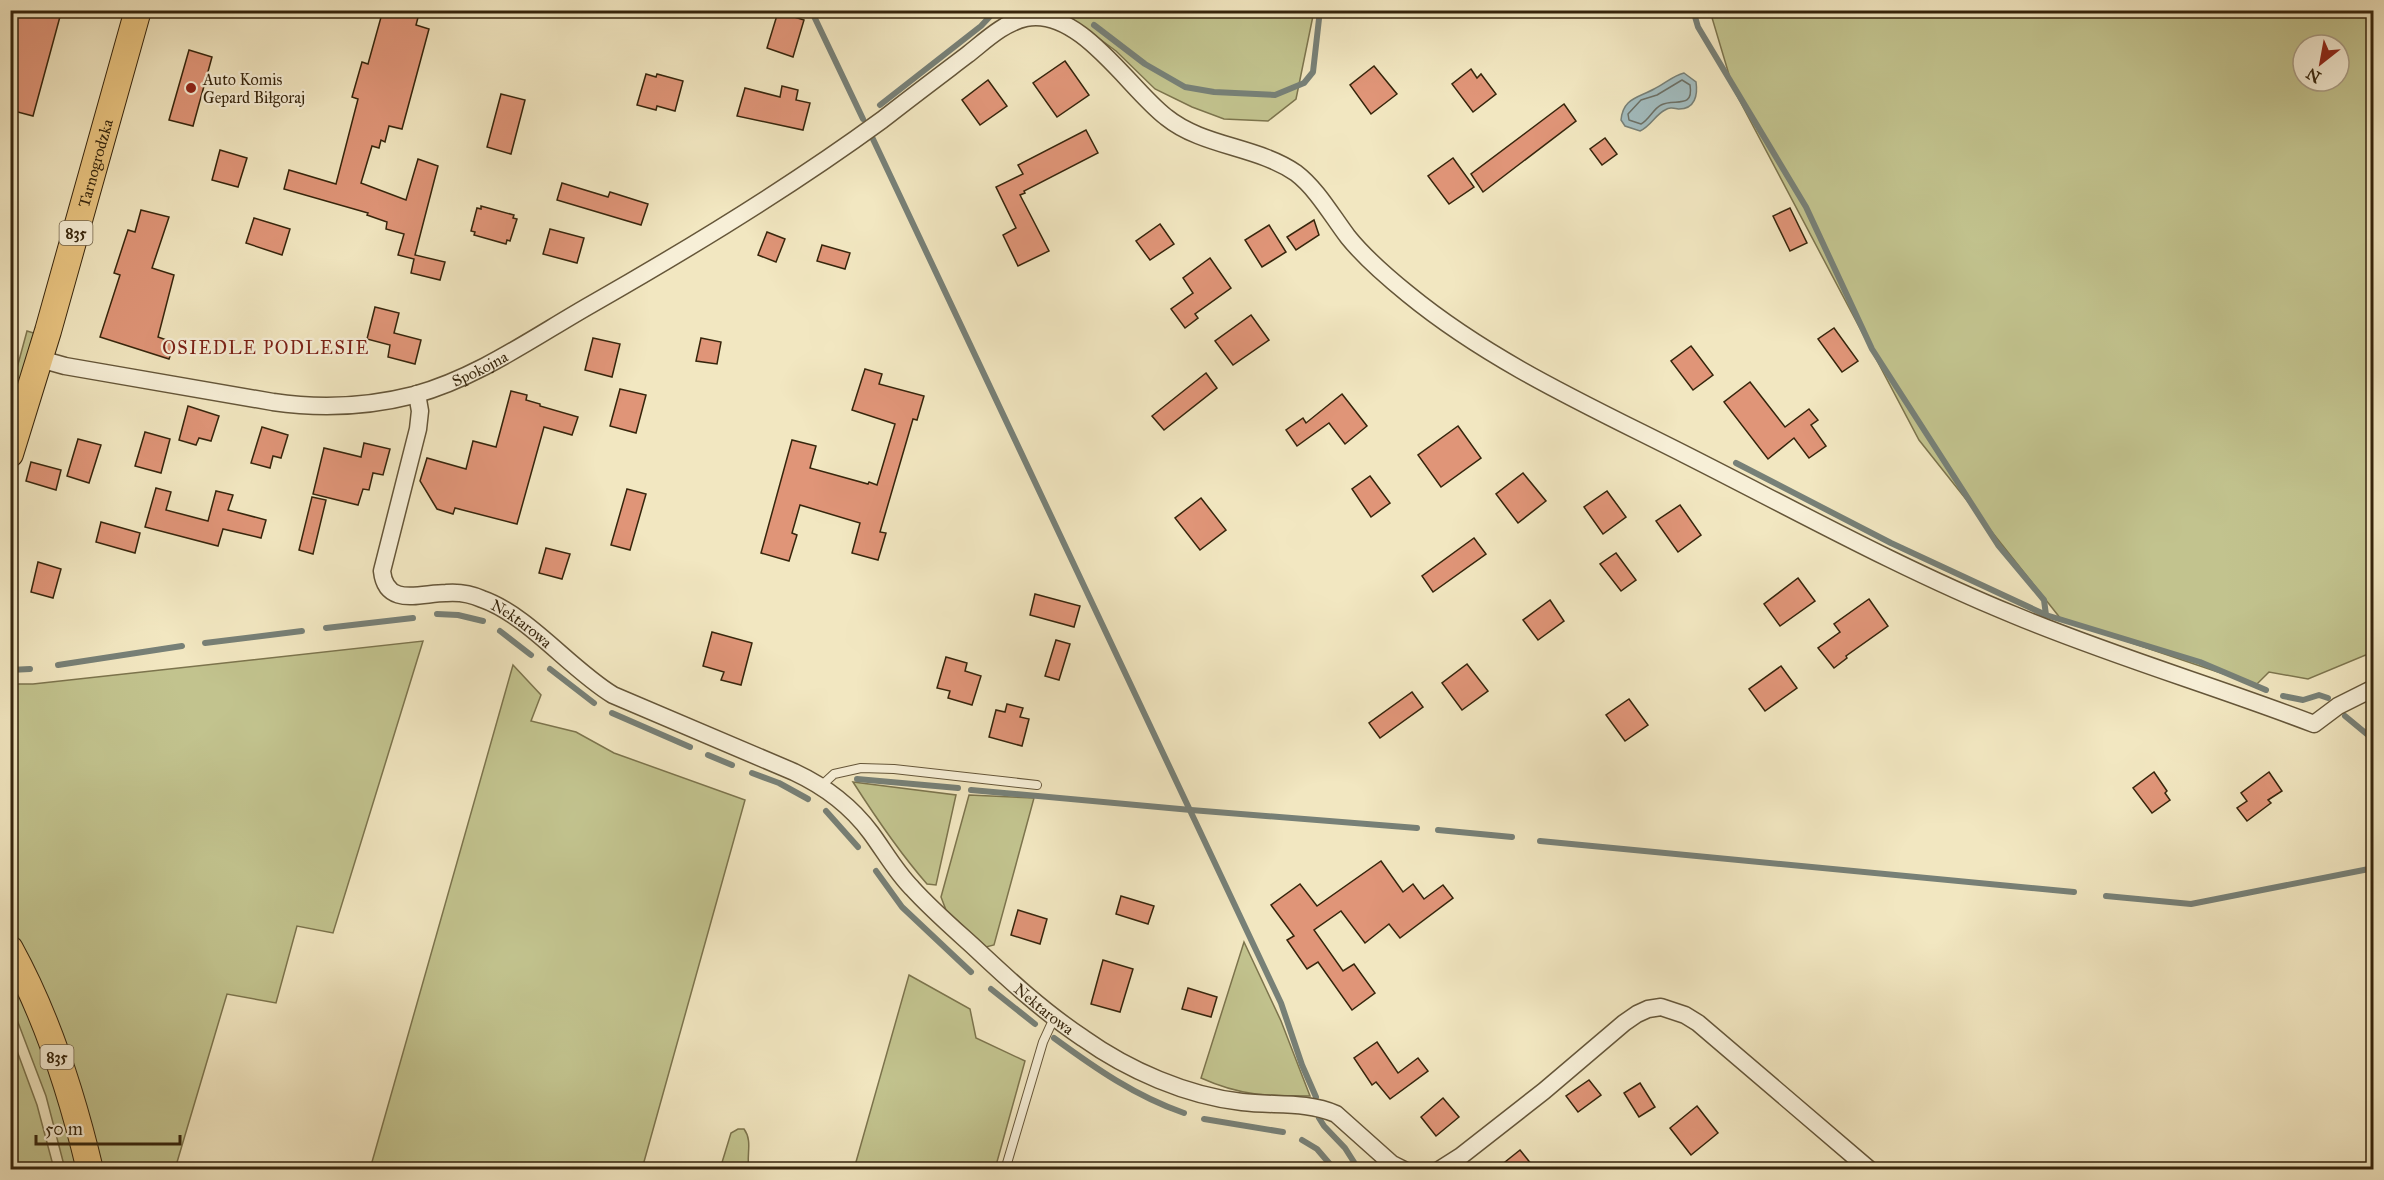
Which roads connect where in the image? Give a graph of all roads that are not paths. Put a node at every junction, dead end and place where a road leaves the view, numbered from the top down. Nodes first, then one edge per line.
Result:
1 (138, 10) edge
2 (40, 359) junction
3 (417, 394) junction
4 (10, 454) edge
5 (2373, 688) edge
6 (1037, 785) dead end
7 (820, 786) junction
8 (10, 949) edge
9 (1054, 1018) junction
10 (1852, 1164) edge
11 (90, 1170) edge
12 (1005, 1170) edge
13 (1404, 1170) edge
14 (1439, 1170) edge
15 (1870, 1170) edge

1 - 2 main road, Tarnogrodzka / 835
2 - 3 street, Spokojna
2 - 4 main road, Tarnogrodzka / 835
3 - 5 street, Spokojna
3 - 7 street, Nektarowa
6 - 7 lane
7 - 9 street, Nektarowa
8 - 11 main road, 835
9 - 12 lane
9 - 13 street, Nektarowa
10 - 14 street
10 - 15 street

